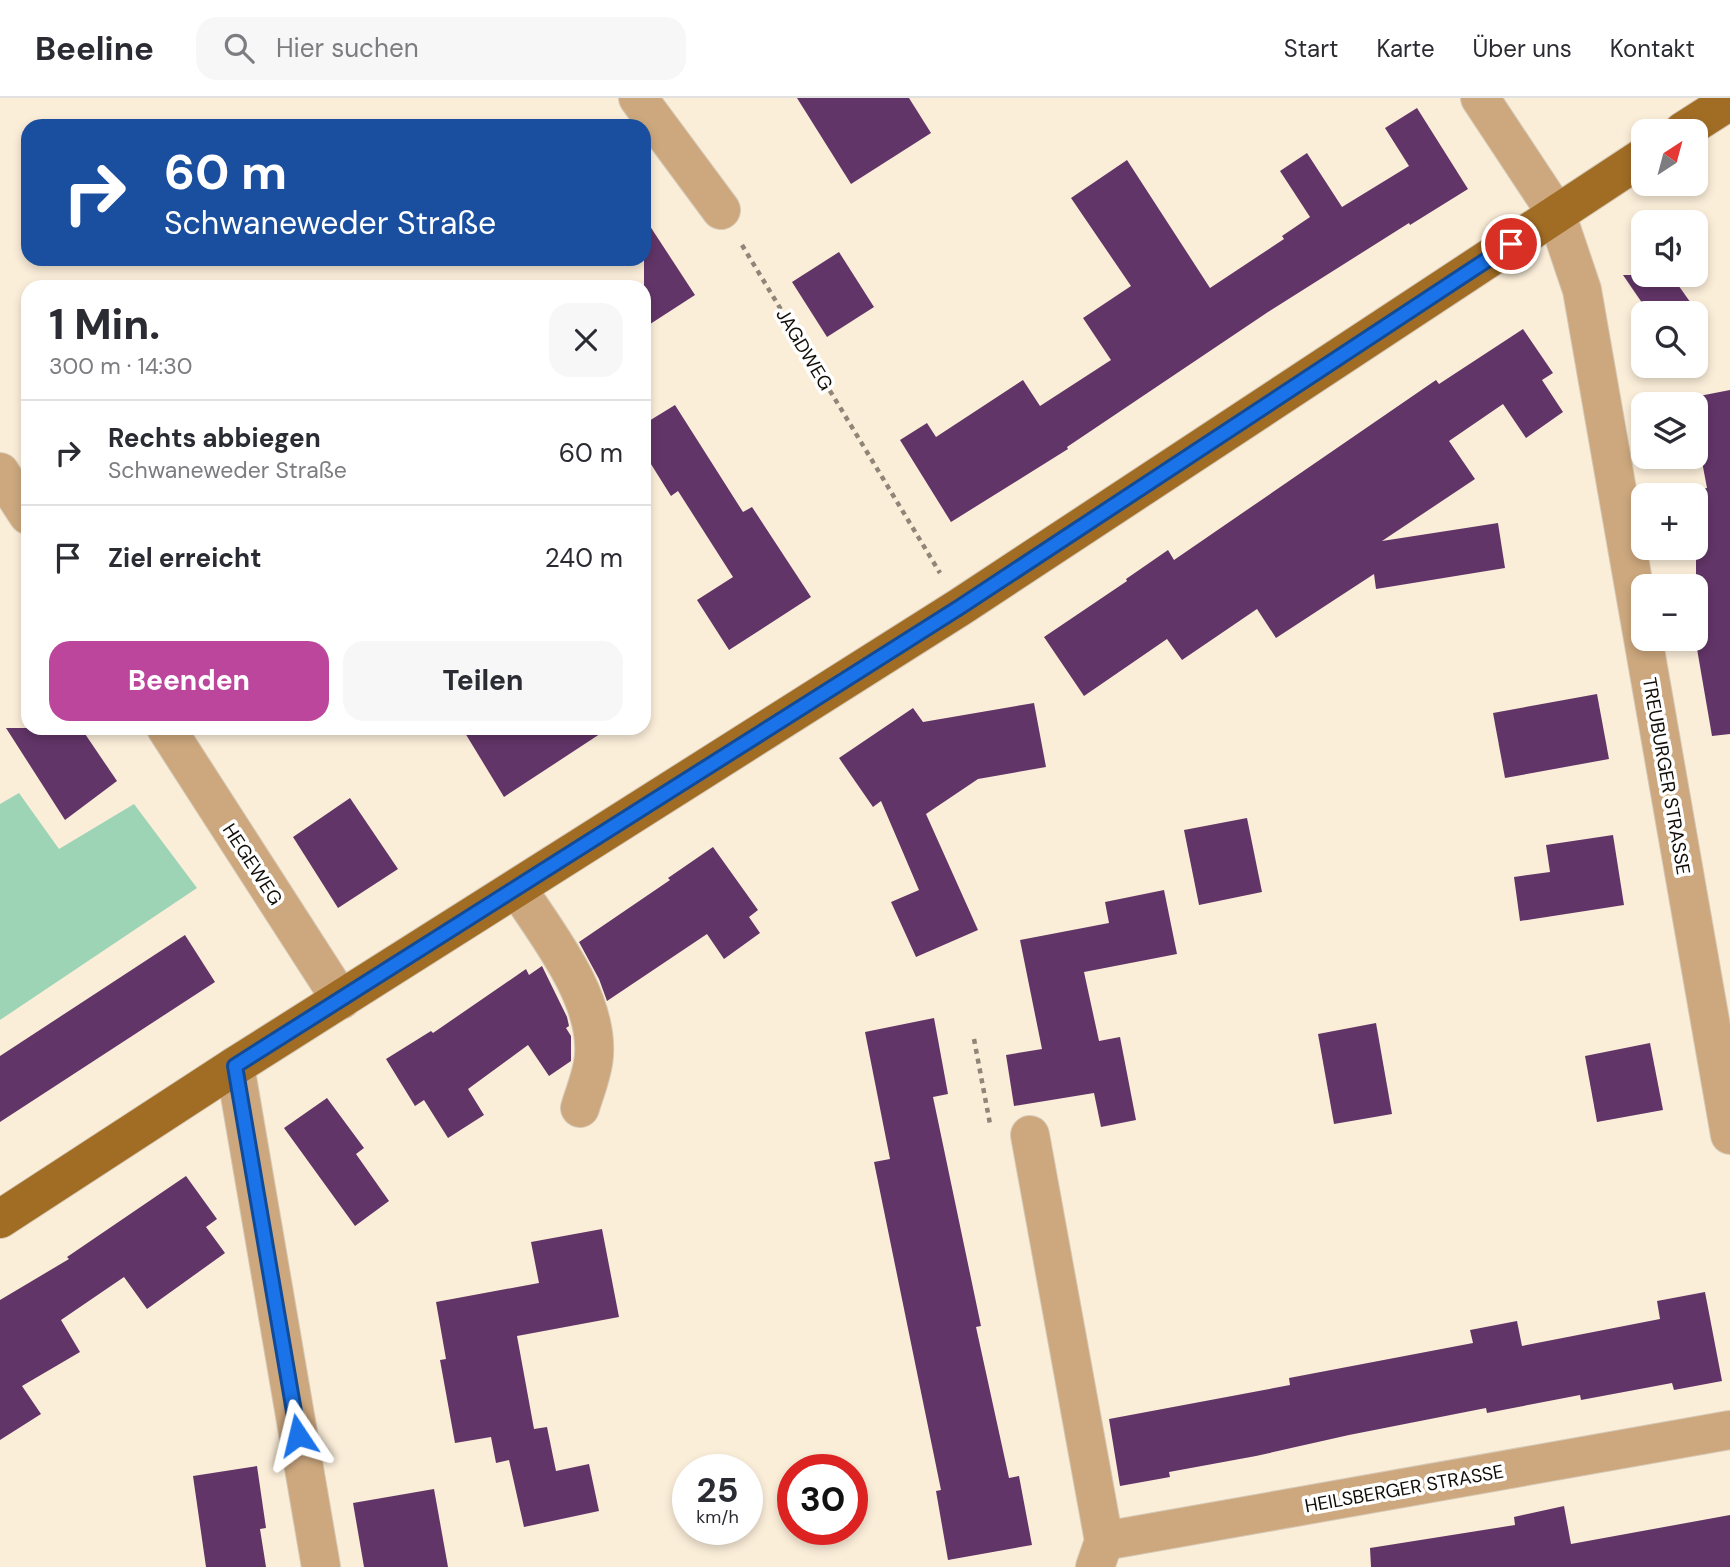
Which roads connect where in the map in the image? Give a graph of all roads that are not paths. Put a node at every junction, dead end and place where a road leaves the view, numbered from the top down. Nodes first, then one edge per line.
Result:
1 (638, 98) edge
2 (1480, 98) edge
3 (1730, 101) edge
4 (1702, 119) edge
5 (1631, 165) edge
6 (721, 210) road end
7 (1556, 213) junction
8 (0, 472) edge
9 (21, 504) edge
10 (171, 735) edge
11 (517, 888) junction
12 (341, 1000) junction
13 (1718, 1001) edge
14 (235, 1066) junction
15 (580, 1108) dead end
16 (1030, 1135) dead end
17 (1730, 1135) edge
18 (0, 1219) edge
19 (1730, 1430) edge
20 (1100, 1554) edge
21 (321, 1567) edge

1 - 6 street
2 - 7 street, TREUBURGER STRASSE
3 - 4 main road
5 - 7 main road
7 - 11 main road
7 - 13 street, TREUBURGER STRASSE
8 - 9 street
10 - 12 street, HEGEWEG
11 - 12 main road
11 - 15 street
12 - 14 main road
13 - 17 street, TREUBURGER STRASSE
14 - 18 main road
14 - 21 street
16 - 20 street
19 - 20 street, HEILSBERGER STRASSE

